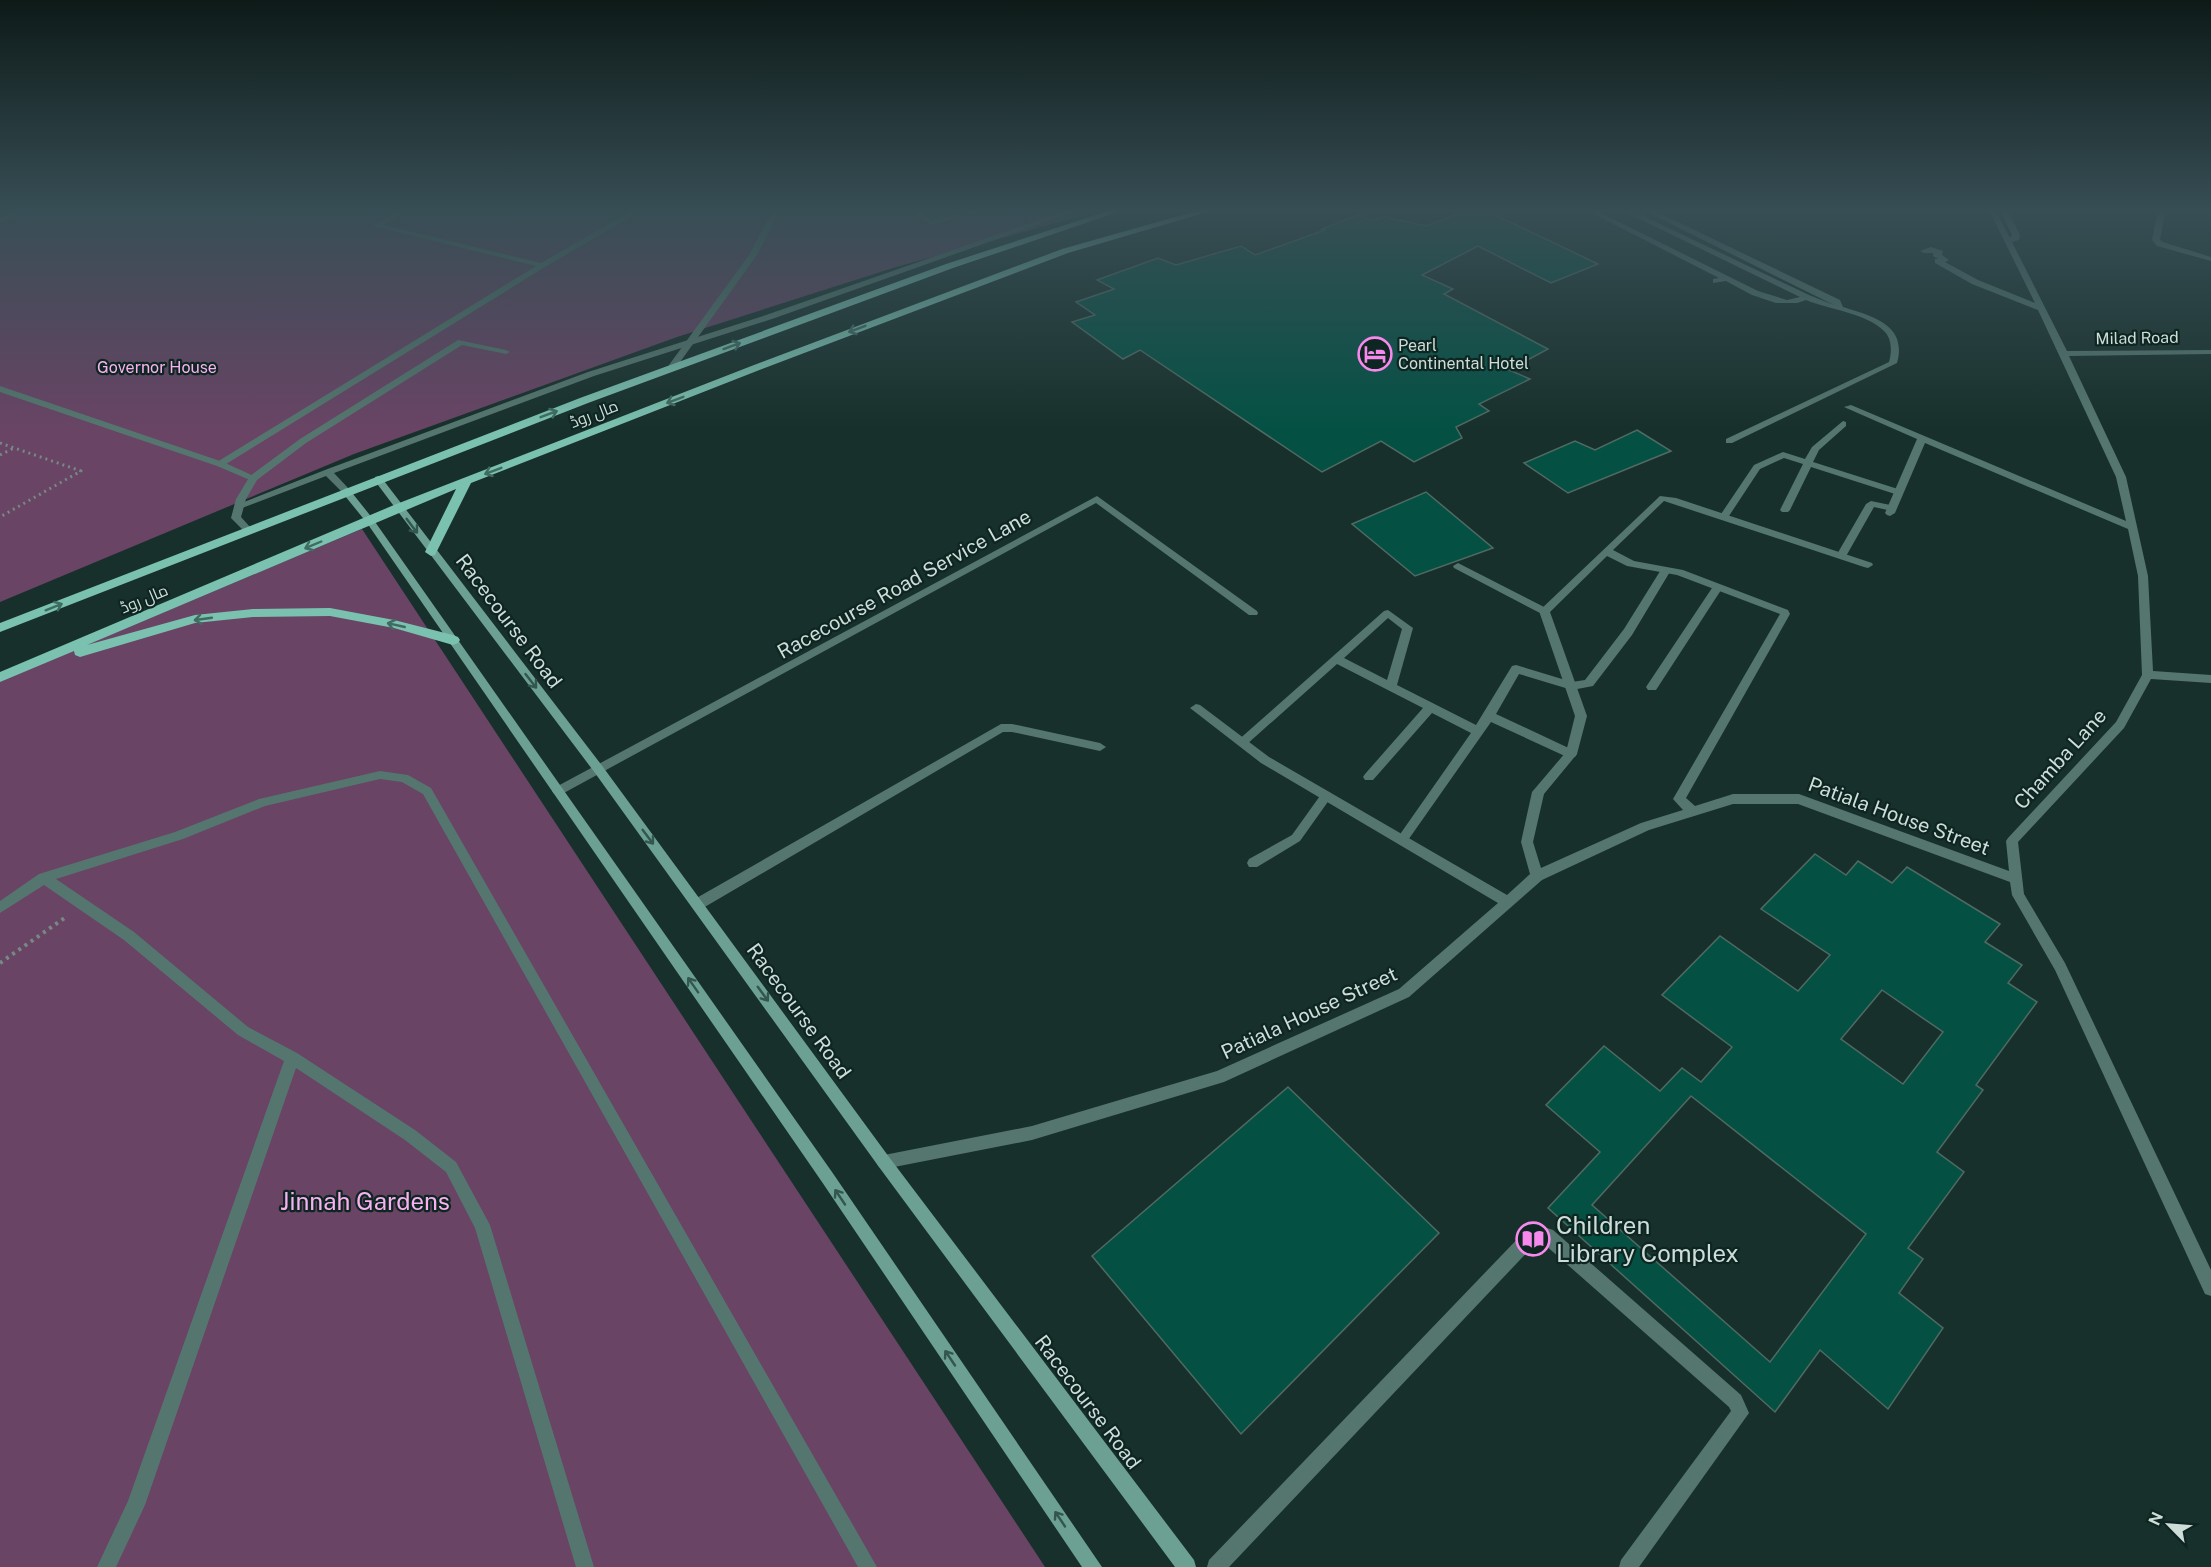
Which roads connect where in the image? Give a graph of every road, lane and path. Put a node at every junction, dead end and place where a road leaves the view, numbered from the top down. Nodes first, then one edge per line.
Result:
1 (513, 283) edge
2 (733, 283) edge
3 (866, 283) edge
4 (904, 283) edge
5 (980, 283) edge
6 (1736, 283) edge
7 (1777, 283) edge
8 (1798, 283) edge
9 (1978, 283) edge
10 (2029, 283) edge
11 (1806, 297) junction
12 (1839, 308) junction
13 (2042, 309) junction
14 (692, 341) junction
15 (506, 352) dead end
16 (2211, 352) edge
17 (2064, 354) junction
18 (672, 367) junction
19 (2, 391) edge
20 (1848, 407) dead end
21 (1843, 424) dead end
22 (1922, 438) junction
23 (1729, 441) dead end
24 (0, 443) edge
25 (14, 448) junction
26 (0, 455) edge
27 (1809, 463) junction
28 (220, 464) junction
29 (328, 472) junction
30 (253, 478) junction
31 (378, 479) junction
32 (466, 482) junction
33 (346, 491) junction
34 (1898, 492) junction
35 (240, 506) junction
36 (398, 508) junction
37 (1785, 510) dead end
38 (0, 517) edge
39 (1724, 517) junction
40 (370, 521) junction
41 (2132, 527) junction
42 (247, 530) junction
43 (1606, 551) junction
44 (431, 552) junction
45 (1841, 556) junction
46 (1868, 565) dead end
47 (1458, 566) dead end
48 (1666, 570) junction
49 (1718, 587) junction
50 (1544, 611) junction
51 (1253, 613) dead end
52 (0, 628) edge
53 (453, 640) junction
54 (1336, 659) junction
55 (36, 662) junction
56 (2148, 675) junction
57 (0, 677) edge
58 (2211, 679) edge
59 (1572, 686) junction
60 (1391, 687) junction
61 (1652, 687) dead end
62 (1431, 707) junction
63 (1196, 708) dead end
64 (1489, 716) junction
65 (1478, 731) junction
66 (1242, 742) junction
67 (1100, 747) dead end
68 (1571, 754) junction
69 (599, 770) junction
70 (1369, 777) dead end
71 (558, 791) junction
72 (1326, 796) junction
73 (1693, 812) junction
74 (1402, 840) junction
75 (1253, 863) dead end
76 (1537, 876) junction
77 (44, 878) junction
78 (2016, 879) junction
79 (1508, 902) junction
80 (698, 904) junction
81 (83, 905) junction
82 (0, 908) edge
83 (0, 963) edge
84 (292, 1058) junction
85 (884, 1162) junction
86 (2211, 1288) edge
87 (106, 1567) edge
88 (585, 1567) edge
89 (868, 1567) edge
90 (1093, 1567) edge
91 (1187, 1567) edge
92 (1216, 1567) edge
93 (1628, 1567) edge

1 - 28 street
2 - 14 street
3 - 14 street
18 -> 4 main road, مال روڈ
5 -> 32 main road, مال روڈ
6 - 11 street
7 - 11 street
8 - 12 street
9 - 13 street
10 - 13 street
11 - 12 street
12 - 23 street
13 - 17 street
14 - 18 street
14 - 29 street
15 - 30 street
16 - 17 street, Milad Road
17 - 41 street
31 -> 18 main road, مال روڈ
19 - 28 street
20 - 22 street
21 - 27 street
22 - 34 street
22 - 41 street
24 - 25 path
25 - 26 path
25 - 38 path
27 - 34 street
27 - 37 street
27 - 39 street
28 - 30 street
29 - 33 street
29 - 35 street
30 - 35 street
31 - 33 main road, مال روڈ
31 - 36 main road, Racecourse Road
32 - 36 main road, مال روڈ
32 - 44 main road
33 - 40 main road
33 - 42 main road, مال روڈ
34 - 45 street
35 - 42 street
36 - 40 main road, مال روڈ
36 -> 44 main road, Racecourse Road
39 - 43 street
39 - 45 street
40 - 53 main road
40 -> 55 main road, مال روڈ
41 - 56 street
52 -> 42 main road, مال روڈ
43 - 48 street
43 - 50 street
44 -> 69 main road, Racecourse Road
45 - 46 street
47 - 50 street
48 - 49 street
48 - 59 street
49 - 61 street
49 - 73 street
50 - 59 street
51 - 69 street, Racecourse Road Service Lane
53 -> 55 main road
53 - 71 main road
54 - 60 street
54 - 60 street
54 - 66 street
55 - 57 main road, مال روڈ
56 - 58 street
56 - 78 street, Chamba Lane
59 - 64 street
59 - 68 street
60 - 62 street
62 - 65 street
62 - 70 street
63 - 66 street
64 - 65 street
64 - 68 street
65 - 74 street
66 - 72 street
67 - 80 street
68 - 76 street
69 - 71 street, Racecourse Road Service Lane
69 -> 80 main road, Racecourse Road
90 -> 71 main road
72 - 74 street
72 - 75 street
73 - 76 street, Patiala House Street
73 - 78 street, Patiala House Street
74 - 79 street
76 - 79 street, Patiala House Street
77 - 81 street
77 - 82 street
77 - 89 street
78 - 86 street, Chamba Lane
79 - 85 street, Patiala House Street
80 -> 85 main road, Racecourse Road
81 - 83 path
81 - 84 street
84 - 87 street
84 - 88 street
85 - 91 main road, Racecourse Road
92 - 93 street

